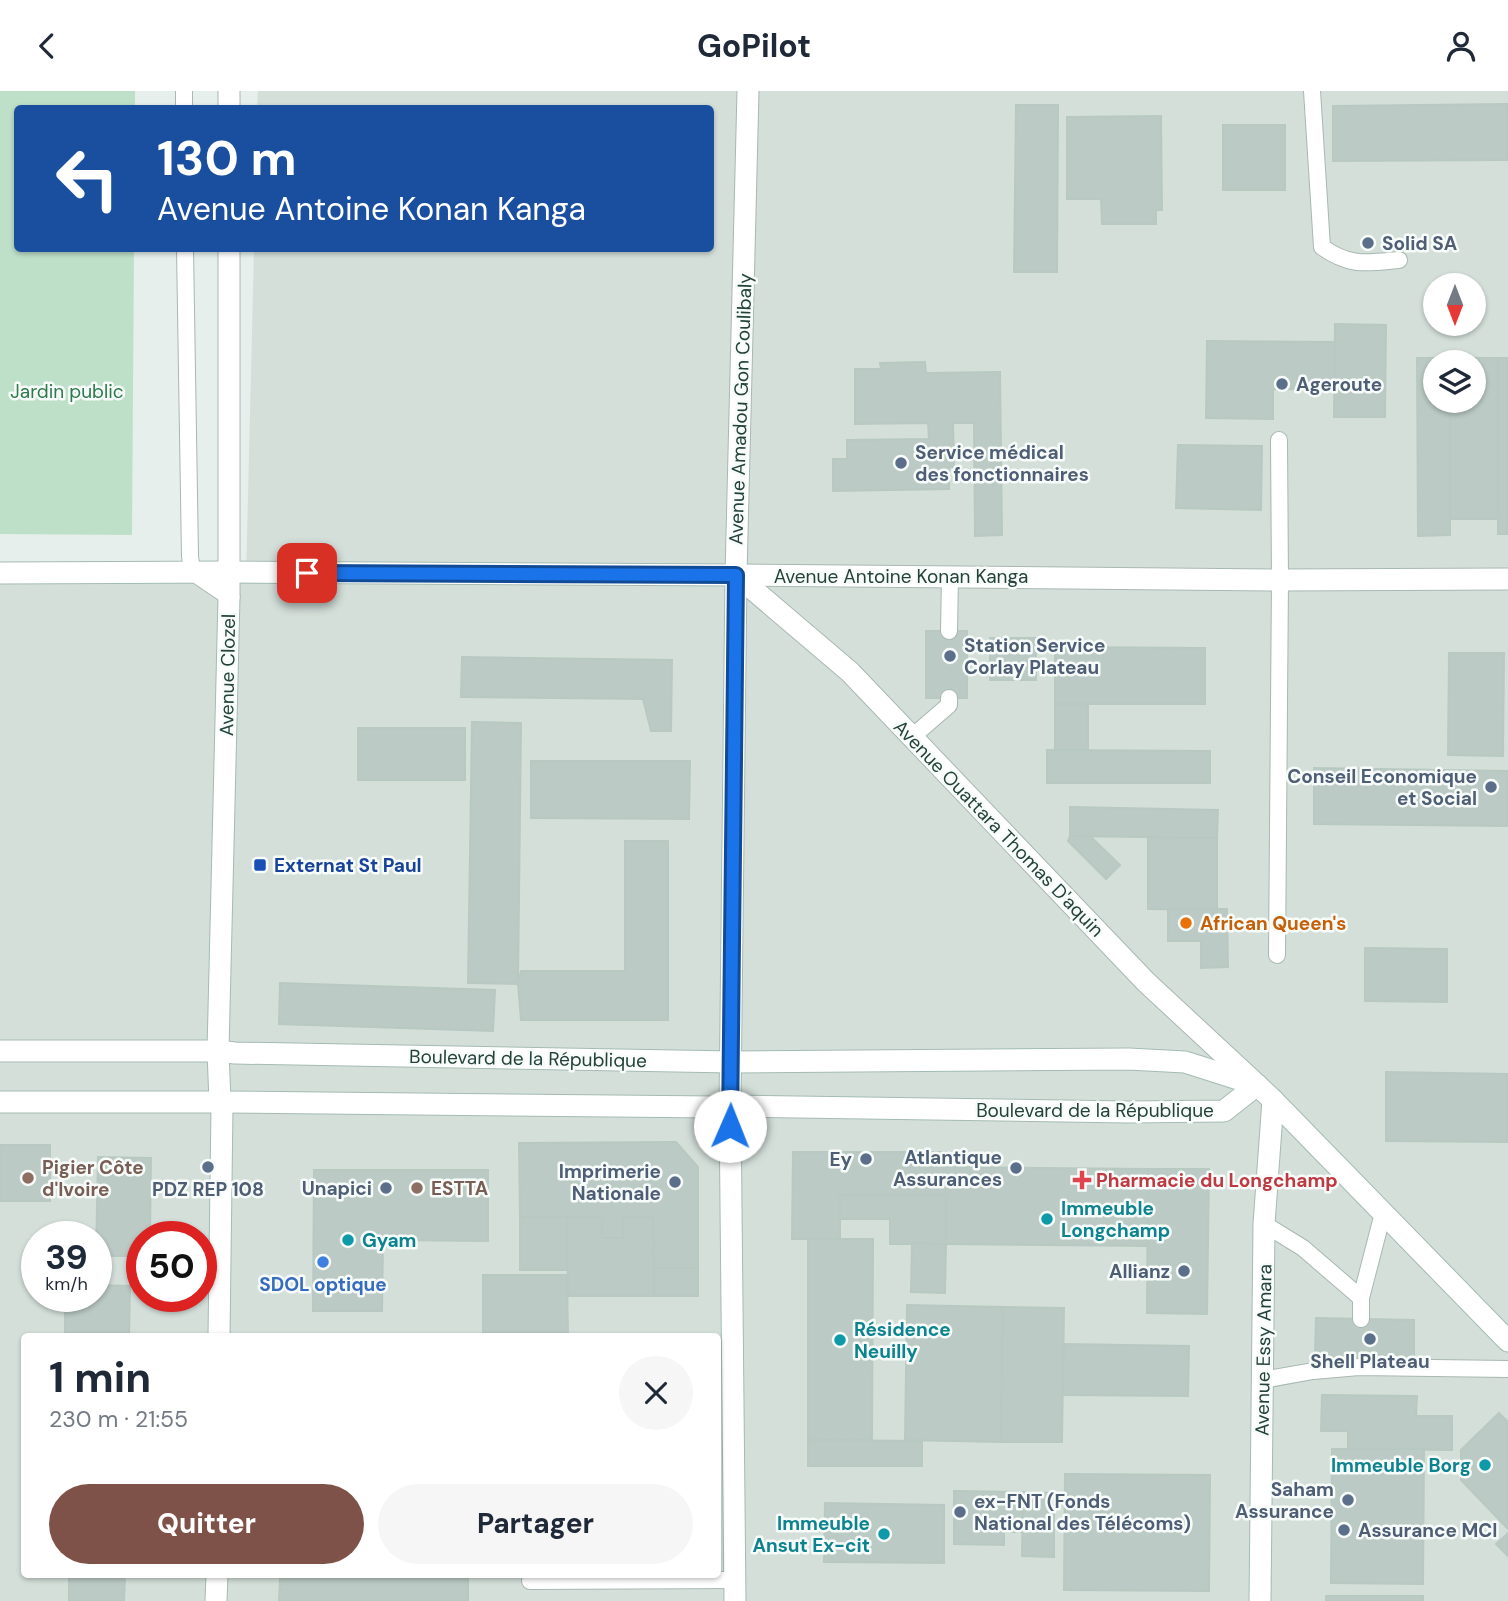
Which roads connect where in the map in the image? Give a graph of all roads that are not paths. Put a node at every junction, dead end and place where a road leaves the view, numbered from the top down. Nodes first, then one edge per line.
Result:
1 (748, 91) edge
2 (1312, 91) edge
3 (186, 252) edge
4 (229, 252) edge
5 (1399, 260) dead end
6 (1279, 440) dead end
7 (192, 572) junction
8 (229, 572) junction
9 (0, 573) edge
10 (736, 575) junction
11 (950, 577) junction
12 (1508, 579) edge
13 (1280, 580) junction
14 (229, 597) junction
15 (949, 631) dead end
16 (949, 698) dead end
17 (912, 737) junction
18 (1277, 955) dead end
19 (0, 1051) edge
20 (218, 1051) junction
21 (732, 1062) junction
22 (1257, 1085) junction
23 (1273, 1100) junction
24 (220, 1101) junction
25 (0, 1102) edge
26 (730, 1106) junction
27 (1383, 1213) junction
28 (1264, 1224) junction
29 (1361, 1299) junction
30 (1361, 1319) dead end
31 (219, 1333) edge
32 (1508, 1341) edge
33 (1508, 1369) edge
34 (1263, 1380) junction
35 (217, 1578) edge
36 (530, 1581) dead end
37 (735, 1591) edge
38 (216, 1601) edge
39 (1260, 1601) edge

1 - 10 street, Avenue Amadou Gon Coulibaly
2 - 5 lane
3 - 7 lane
4 - 8 street, Avenue Clozel
6 - 13 lane
7 - 8 street, Avenue Antoine Konan Kanga
7 - 9 street, Avenue Antoine Konan Kanga
7 - 14 lane
8 - 10 street, Avenue Antoine Konan Kanga
8 - 14 street, Avenue Clozel
10 - 11 street, Avenue Antoine Konan Kanga
10 - 17 street, Avenue Ouattara Thomas D'aquin
10 - 21 street, Avenue Amadou Gon Coulibaly
11 - 13 street, Avenue Antoine Konan Kanga
11 - 15 lane
12 - 13 street, Avenue Antoine Konan Kanga
13 - 18 lane
14 - 20 street, Avenue Clozel
16 - 17 lane
17 - 22 street, Avenue Ouattara Thomas D'aquin
19 - 20 street, Boulevard de la République
20 - 21 street, Boulevard de la République
20 - 24 street, Avenue Clozel
21 - 22 street, Boulevard de la République
21 - 26 street, Avenue Amadou Gon Coulibaly
22 - 23 street, Avenue Ouattara Thomas D'aquin
22 - 26 street, Boulevard de la République
23 - 27 street
23 - 28 street, Avenue Essy Amara
24 - 25 street, Boulevard de la République
24 - 26 street, Boulevard de la République
24 - 31 street, Avenue Clozel
26 - 37 street, Avenue Amadou Gon Coulibaly
27 - 29 lane
27 - 32 street
28 - 29 lane
28 - 34 street, Avenue Essy Amara
29 - 30 lane
33 - 34 lane
34 - 39 street, Avenue Essy Amara
35 - 38 street
36 - 37 lane

